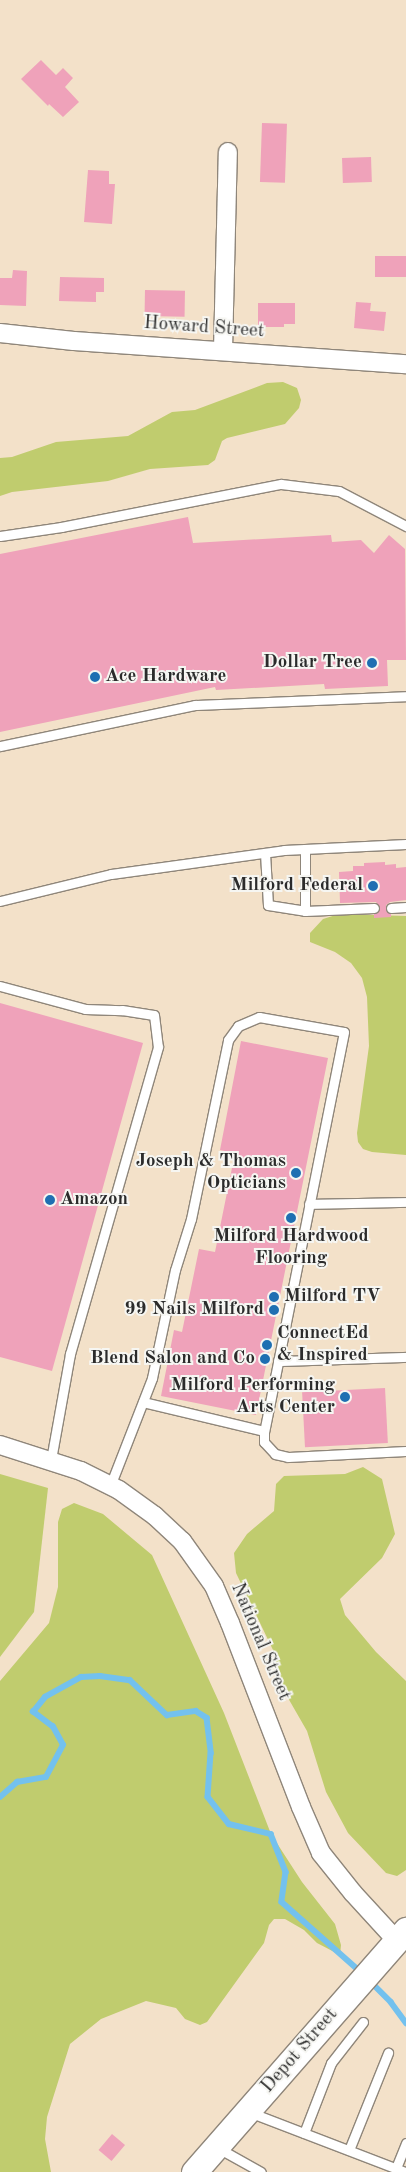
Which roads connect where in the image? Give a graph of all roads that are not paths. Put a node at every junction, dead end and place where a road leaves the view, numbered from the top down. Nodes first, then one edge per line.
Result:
1 (228, 152) dead end
2 (0, 333) edge
3 (223, 350) junction
4 (406, 364) edge
5 (406, 526) edge
6 (0, 536) edge
7 (406, 696) edge
8 (0, 746) edge
9 (406, 844) edge
10 (305, 849) junction
11 (265, 853) junction
12 (0, 901) edge
13 (406, 907) edge
14 (374, 908) dead end
15 (391, 908) dead end
16 (304, 911) junction
17 (0, 986) edge
18 (406, 1202) edge
19 (309, 1204) junction
20 (406, 1357) edge
21 (278, 1361) junction
22 (143, 1402) junction
23 (264, 1431) junction
24 (0, 1445) edge
25 (406, 1450) edge
26 (51, 1460) junction
27 (110, 1486) junction
28 (401, 1939) edge
29 (363, 2022) dead end
30 (388, 2053) dead end
31 (247, 2112) junction
32 (304, 2133) junction
33 (406, 2143) edge
34 (216, 2147) junction
35 (349, 2150) junction
36 (400, 2170) edge
37 (194, 2172) edge
38 (260, 2172) edge

1 - 3 street
2 - 3 street, Howard Street
3 - 4 street, Howard Street
5 - 6 lane
7 - 8 lane
9 - 10 lane
10 - 11 lane
10 - 16 lane
11 - 12 lane
11 - 16 lane
13 - 15 lane
14 - 16 lane
17 - 26 lane
18 - 19 lane
19 - 21 lane
19 - 22 lane
20 - 21 lane
21 - 23 lane
22 - 23 lane
22 - 27 lane
23 - 25 lane
24 - 26 street, National Street
26 - 27 street, National Street
27 - 28 street, National Street
28 - 31 main road, Depot Street
29 - 32 lane
30 - 35 lane
31 - 32 lane
31 - 34 main road, Depot Street
32 - 35 lane
33 - 36 lane
34 - 37 main road, Depot Street
34 - 38 lane
35 - 36 lane

